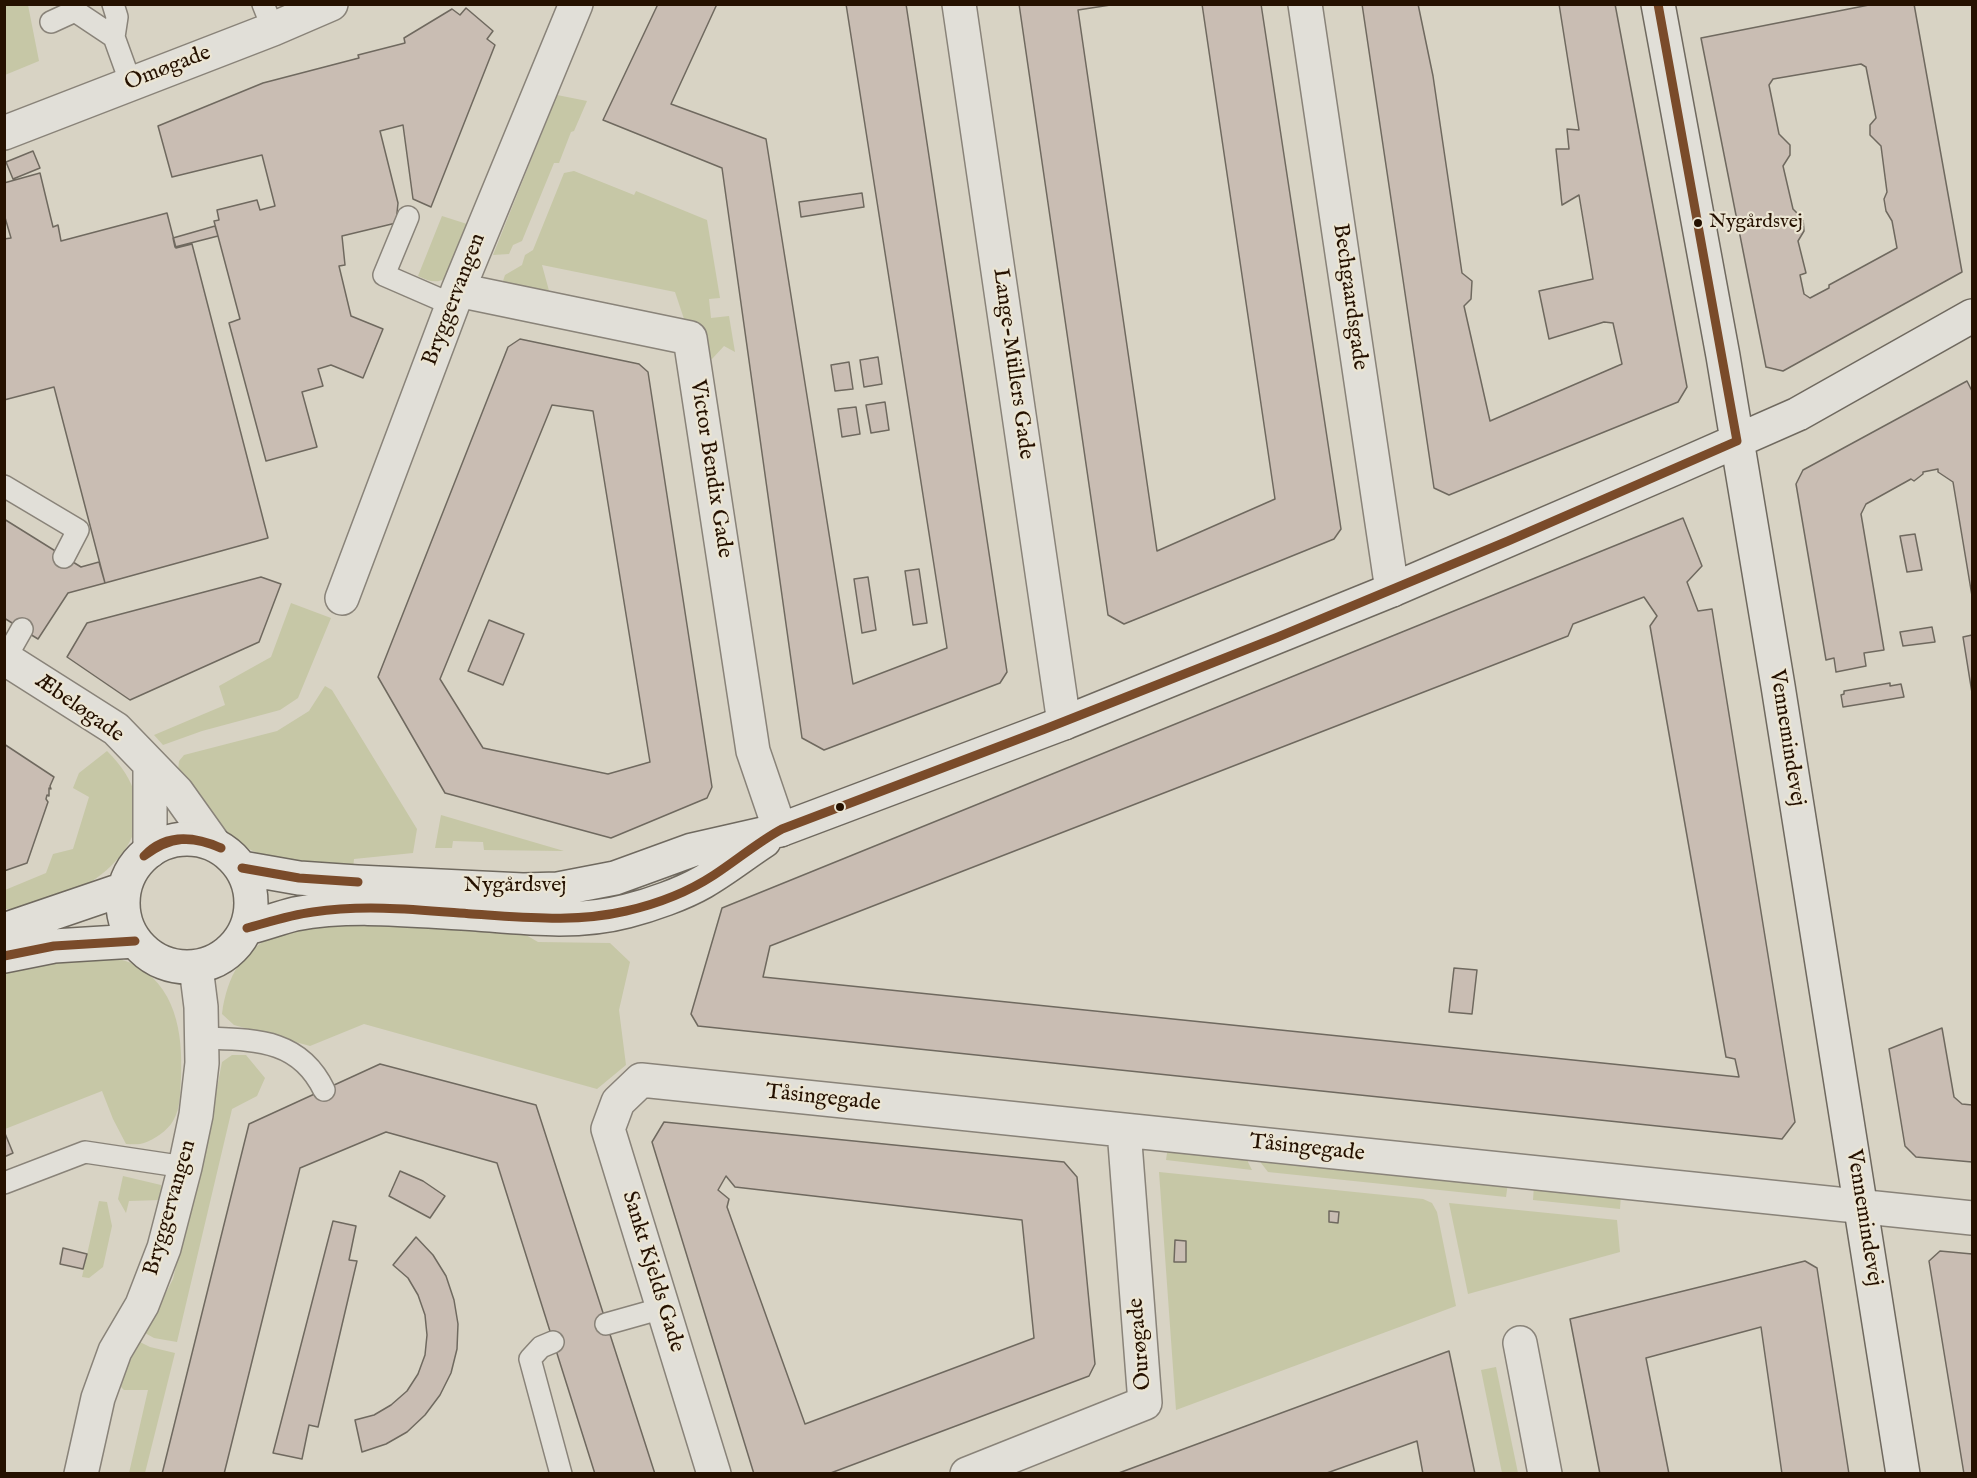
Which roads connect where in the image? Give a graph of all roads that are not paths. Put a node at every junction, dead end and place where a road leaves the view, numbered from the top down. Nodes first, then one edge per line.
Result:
1 (113, 4) edge
2 (331, 4) edge
3 (576, 4) edge
4 (959, 4) edge
5 (1305, 4) edge
6 (1658, 4) edge
7 (268, 17) edge
8 (51, 22) dead end
9 (114, 37) junction
10 (131, 84) junction
11 (4, 133) edge
12 (408, 218) dead end
13 (455, 298) junction
14 (1972, 316) edge
15 (1737, 441) junction
16 (4, 486) edge
17 (64, 557) dead end
18 (1392, 590) junction
19 (342, 598) dead end
20 (22, 629) dead end
21 (5, 658) edge
22 (1064, 723) junction
23 (150, 765) junction
24 (780, 830) junction
25 (214, 844) junction
26 (150, 851) junction
27 (242, 868) junction
28 (124, 889) junction
29 (247, 928) junction
30 (4, 930) edge
31 (135, 941) junction
32 (4, 956) edge
33 (196, 967) junction
34 (203, 1038) junction
35 (641, 1080) joint
36 (324, 1090) dead end
37 (1124, 1130) junction
38 (185, 1167) junction
39 (4, 1183) edge
40 (1861, 1206) junction
41 (1972, 1218) edge
42 (663, 1308) junction
43 (606, 1324) dead end
44 (553, 1342) dead end
45 (1520, 1343) dead end
46 (81, 1473) edge
47 (561, 1473) edge
48 (714, 1473) edge
49 (967, 1473) edge
50 (1545, 1473) edge
51 (1903, 1473) edge

1 - 9 lane
2 - 7 street, Omøgade
3 - 13 street, Bryggervangen
4 - 22 street, Lange-Müllers Gade
5 - 18 street, Bechgaardsgade
6 - 15 street, Vennemindevej
7 - 10 street, Omøgade
8 - 9 lane
9 - 10 lane
10 - 11 street, Omøgade
12 - 13 lane
13 - 19 street, Bryggervangen
13 - 24 street, Victor Bendix Gade
14 - 15 street, Nygårdsvej
15 - 18 street, Nygårdsvej
15 - 40 street, Vennemindevej
16 - 17 lane
18 - 22 street, Nygårdsvej
20 - 21 lane
21 - 23 street, Æbeløgade
22 - 24 street, Nygårdsvej
23 - 25 street, Æbeløgade
23 - 26 street
24 - 27 street, Nygårdsvej
24 - 29 street, Nygårdsvej
25 - 26 street
25 - 27 street
26 - 28 street
27 - 29 street
28 - 30 street
28 - 31 street
29 - 33 street
31 - 32 street
31 - 33 street
33 - 34 street, Bryggervangen
34 - 36 lane
34 - 38 street, Bryggervangen
35 - 37 street, Tåsingegade
35 - 42 street, Sankt Kjelds Gade
37 - 40 street, Tåsingegade
37 - 49 street, Ourøgade
38 - 39 lane
38 - 46 street, Bryggervangen
40 - 41 street, Tåsingegade
40 - 51 street, Vennemindevej
42 - 43 lane
42 - 48 street, Sankt Kjelds Gade
44 - 47 lane
45 - 50 street

